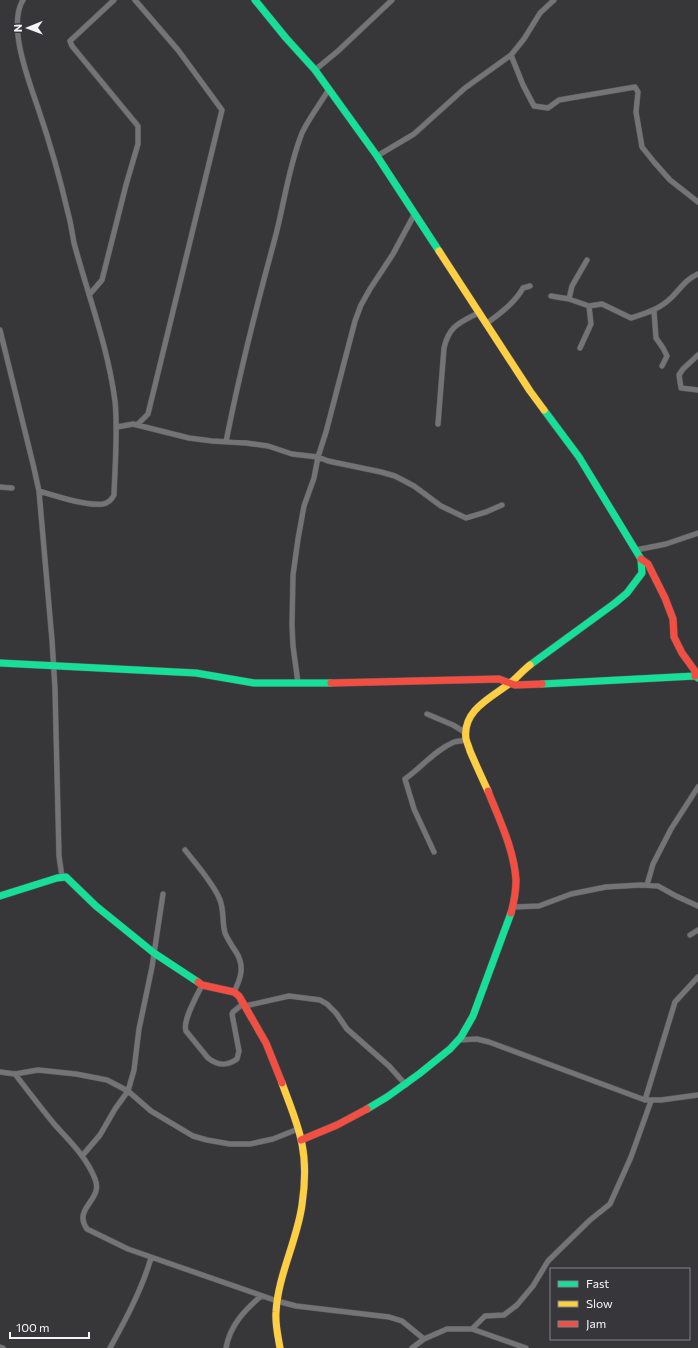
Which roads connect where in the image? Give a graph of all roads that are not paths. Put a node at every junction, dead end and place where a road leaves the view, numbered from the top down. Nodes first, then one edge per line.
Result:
1 (23, 0) edge
2 (114, 0) edge
3 (135, 0) edge
4 (255, 0) edge
5 (392, 0) edge
6 (554, 0) edge
7 (511, 55) junction
8 (315, 70) junction
9 (329, 89) junction
10 (377, 156) junction
11 (698, 202) edge
12 (414, 214) junction
13 (587, 260) dead end
14 (698, 274) edge
15 (530, 286) dead end
16 (89, 295) junction
17 (551, 296) dead end
18 (569, 299) junction
19 (589, 306) junction
20 (654, 311) junction
21 (478, 313) junction
22 (486, 324) junction
23 (0, 330) edge
24 (580, 348) dead end
25 (698, 355) edge
26 (662, 366) dead end
27 (698, 390) edge
28 (438, 424) dead end
29 (137, 425) junction
30 (117, 427) junction
31 (226, 442) junction
32 (318, 457) junction
33 (0, 487) edge
34 (12, 488) dead end
35 (39, 491) junction
36 (502, 505) dead end
37 (698, 533) edge
38 (636, 550) junction
39 (641, 559) junction
40 (0, 663) edge
41 (53, 667) junction
42 (521, 672) junction
43 (697, 673) edge
44 (298, 683) junction
45 (510, 683) junction
46 (528, 685) junction
47 (427, 714) dead end
48 (466, 736) junction
49 (698, 787) edge
50 (185, 850) dead end
51 (434, 852) dead end
52 (62, 877) junction
53 (647, 885) junction
54 (163, 894) dead end
55 (0, 896) edge
56 (698, 906) edge
57 (514, 907) junction
58 (698, 930) edge
59 (690, 935) dead end
60 (154, 953) junction
61 (698, 978) edge
62 (202, 985) junction
63 (234, 992) junction
64 (244, 1005) junction
65 (458, 1040) junction
66 (0, 1074) edge
67 (15, 1074) junction
68 (406, 1085) junction
69 (128, 1091) junction
70 (698, 1095) edge
71 (648, 1100) junction
72 (298, 1129) junction
73 (301, 1140) junction
74 (82, 1156) junction
75 (151, 1258) junction
76 (262, 1296) junction
77 (277, 1301) junction
78 (472, 1329) junction
79 (424, 1339) junction
80 (0, 1347) edge
81 (3, 1348) edge
82 (110, 1348) edge
83 (226, 1348) edge
84 (280, 1348) edge
85 (412, 1348) edge
86 (526, 1348) edge

1 - 16 street
2 - 16 street
3 - 29 street
4 - 8 street
5 - 8 street
6 - 7 street
7 - 10 street
7 - 11 street
8 - 9 street
9 - 10 street
9 - 31 street
10 - 12 street
12 - 21 street
12 - 32 street
13 - 18 street
14 - 20 street
15 - 22 street
16 - 30 street
17 - 18 street
18 - 19 street
19 - 20 street
19 - 24 street
20 - 26 street
21 - 22 street
21 - 28 street
22 - 38 street
23 - 35 street
25 - 27 street
29 - 30 street
29 - 31 street
30 - 35 street
31 - 32 street
32 - 36 street
32 - 44 street
33 - 34 street
35 - 41 street
37 - 38 street
38 - 39 street
39 - 42 street
39 - 43 street
40 - 41 street
41 - 44 street
41 - 52 street
42 - 45 street
42 - 46 street
43 - 46 street
44 - 45 street
45 - 46 street
45 - 48 street
47 - 48 street
48 - 51 street
48 - 57 street
49 - 53 street
50 - 63 street
52 - 55 street
52 - 60 street
53 - 56 street
53 - 57 street
54 - 60 street
57 - 65 street
58 - 59 street
60 - 62 street
60 - 69 street
61 - 71 street
62 - 63 street
62 - 64 street
63 - 64 street
64 - 68 street
64 - 72 street
65 - 68 street
65 - 71 street
66 - 67 street
67 - 69 street
67 - 74 street
68 - 73 street
69 - 72 street
69 - 74 street
70 - 71 street
71 - 78 street
72 - 73 street
73 - 77 street
74 - 75 street
75 - 76 street
75 - 82 street
76 - 77 street
76 - 83 street
77 - 79 street
77 - 84 street
78 - 79 street
78 - 86 street
79 - 85 street
80 - 81 street

